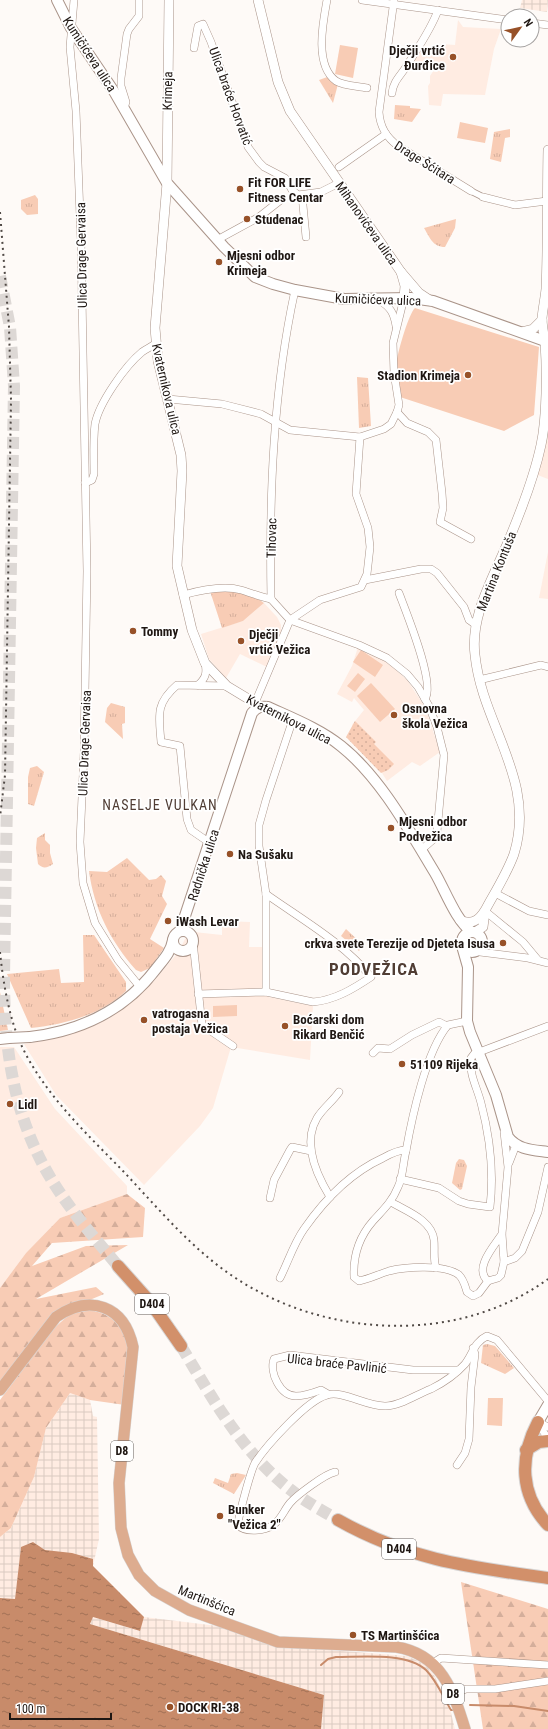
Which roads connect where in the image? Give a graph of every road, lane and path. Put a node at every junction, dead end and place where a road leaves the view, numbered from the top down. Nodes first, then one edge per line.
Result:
1 (57, 0) edge
2 (74, 0) edge
3 (139, 0) edge
4 (169, 0) edge
5 (258, 0) edge
6 (327, 0) edge
7 (362, 0) edge
8 (394, 2) edge
9 (438, 10) junction
10 (69, 15) junction
11 (500, 19) edge
12 (70, 28) junction
13 (194, 48) dead end
14 (367, 88) dead end
15 (392, 94) dead end
16 (124, 108) junction
17 (386, 134) junction
18 (548, 150) edge
19 (339, 167) dead end
20 (166, 183) junction
21 (339, 183) junction
22 (471, 191) joint
23 (302, 195) junction
24 (483, 197) joint
25 (282, 199) dead end
26 (547, 201) junction
27 (306, 237) dead end
28 (218, 240) junction
29 (401, 272) junction
30 (295, 290) junction
31 (404, 298) junction
32 (378, 300) junction
33 (433, 302) junction
34 (542, 320) junction
35 (396, 328) junction
36 (521, 332) junction
37 (546, 341) edge
38 (155, 344) junction
39 (168, 399) junction
40 (397, 412) junction
41 (276, 421) junction
42 (360, 437) junction
43 (85, 483) junction
44 (471, 539) dead end
45 (365, 580) junction
46 (399, 593) dead end
47 (183, 595) junction
48 (271, 599) junction
49 (290, 620) junction
50 (476, 625) junction
51 (208, 666) junction
52 (548, 667) edge
53 (479, 680) junction
54 (200, 685) junction
55 (227, 686) junction
56 (425, 699) junction
57 (257, 705) junction
58 (293, 719) junction
59 (210, 843) junction
60 (421, 850) junction
61 (495, 893) junction
62 (266, 894) junction
63 (485, 911) junction
64 (548, 915) edge
65 (458, 916) junction
66 (473, 932) junction
67 (185, 943) junction
68 (462, 943) junction
69 (477, 952) junction
70 (538, 960) junction
71 (548, 963) edge
72 (468, 967) junction
73 (140, 987) junction
74 (266, 992) junction
75 (198, 994) junction
76 (467, 1020) junction
77 (447, 1026) junction
78 (548, 1026) edge
79 (4, 1038) edge
80 (233, 1046) dead end
81 (373, 1053) dead end
82 (477, 1053) junction
83 (339, 1092) dead end
84 (504, 1128) junction
85 (516, 1145) junction
86 (406, 1150) junction
87 (311, 1151) junction
88 (548, 1152) edge
89 (508, 1167) junction
90 (548, 1167) edge
91 (400, 1179) junction
92 (330, 1197) junction
93 (270, 1198) dead end
94 (391, 1202) junction
95 (502, 1234) junction
96 (504, 1262) junction
97 (118, 1266) tunnel mouth
98 (436, 1268) junction
99 (280, 1278) dead end
100 (488, 1281) junction
101 (181, 1346) tunnel mouth
102 (473, 1348) junction
103 (458, 1370) junction
104 (0, 1390) edge
105 (328, 1394) junction
106 (548, 1400) edge
107 (548, 1405) edge
108 (543, 1425) edge
109 (548, 1440) edge
110 (526, 1450) junction
111 (457, 1465) dead end
112 (335, 1472) dead end
113 (338, 1520) tunnel mouth
114 (548, 1525) edge
115 (548, 1578) edge
116 (433, 1663) junction
117 (548, 1665) edge
118 (548, 1681) edge
119 (453, 1694) junction
120 (465, 1729) edge

1 - 10 main road, Kumičićeva ulica
2 - 10 street
3 - 16 street, Kumičićeva ulica
4 - 20 street, Krimeja
5 - 21 street, Mihanovićeva ulica
6 - 14 street
7 - 8 street
8 - 9 street
8 - 17 street, Drage Šćitara
9 - 11 street
9 - 15 street
10 - 12 main road, Kumičićeva ulica
12 - 16 main road, Kumičićeva ulica
12 - 43 street, Ulica Drage Gervaisa
13 - 23 street, Ulica braće Horvatić
16 - 20 main road, Kumičićeva ulica
17 - 19 street
17 - 22 street, Drage Šćitara
18 - 26 street, Martina Kontuša
20 - 28 main road, Kumičićeva ulica
20 - 38 street, Kvaternikova ulica
21 - 23 street
21 - 29 street, Mihanovićeva ulica
22 - 24 street, Drage Šćitara
23 - 27 street
24 - 26 street, Drage Šćitara
25 - 28 street
26 - 34 street, Martina Kontuša
28 - 30 main road, Kumičićeva ulica
29 - 31 street, Mihanovićeva ulica
29 - 33 street, Mihanovićeva ulica
30 - 32 main road, Kumičićeva ulica
30 - 41 street, Tihovac
31 - 32 main road, Kumičićeva ulica
31 - 33 main road, Kumičićeva ulica
31 - 35 street
32 - 35 street
33 - 36 main road, Kumičićeva ulica
34 - 36 street
34 - 37 street, Martina Kontuša
35 - 40 street
36 - 37 main road, Kumičićeva ulica
37 - 50 street, Martina Kontuša
38 - 39 street, Kvaternikova ulica
38 - 43 street
39 - 41 street
39 - 47 street, Kvaternikova ulica
40 - 42 street
40 - 44 street
41 - 42 street
41 - 48 street, Tihovac
42 - 45 street
43 - 73 street, Ulica Drage Gervaisa
45 - 49 street
45 - 50 street
46 - 56 street
47 - 48 street
47 - 51 street, Kvaternikova ulica
48 - 49 street
49 - 56 street
49 - 57 street, Radnička ulica
50 - 53 street, Martina Kontuša
51 - 54 street
51 - 55 street, Kvaternikova ulica
52 - 53 street
53 - 61 street, Martina Kontuša
54 - 55 street, Kvaternikova ulica
54 - 59 street, Kvaternikova ulica
55 - 57 street, Kvaternikova ulica
56 - 60 street
57 - 58 main road, Kvaternikova ulica
57 - 59 main road, Radnička ulica
58 - 60 main road, Kvaternikova ulica
58 - 62 street
59 - 67 main road, Radnička ulica
60 - 65 main road, Kvaternikova ulica
61 - 63 street, Martina Kontuša
61 - 64 street
62 - 74 street
62 - 74 street
63 - 65 street, Martina Kontuša
63 - 66 street, Martina Kontuša
63 - 70 street
65 - 66 main road, Kvaternikova ulica
65 - 68 main road, Kvaternikova ulica
66 - 68 main road
66 - 69 main road, Kvaternikova ulica
67 - 73 main road, Radnička ulica
67 - 75 street, Radnička ulica
68 - 69 main road
68 - 72 main road, Kvaternikova ulica
69 - 70 street
69 - 72 main road, Kvaternikova ulica
70 - 71 street
72 - 76 main road, Kvaternikova ulica
73 - 79 main road, Radnička ulica, bridge
74 - 75 street
75 - 80 street, Radnička ulica
76 - 77 street
76 - 82 main road, Kvaternikova ulica
77 - 81 street
77 - 86 street
78 - 82 street
82 - 84 main road, Kvaternikova ulica
82 - 91 street
83 - 87 street
84 - 85 main road, Kvaternikova ulica
84 - 89 street, Kvaternikova ulica
85 - 88 main road
85 - 89 street, Kvaternikova ulica
86 - 91 street
86 - 92 street
87 - 92 street
87 - 93 street
89 - 95 street, Kvaternikova ulica
90 - 96 street
91 - 94 street
92 - 99 street
94 - 98 street
94 - 98 street
95 - 96 street, Kvaternikova ulica
95 - 100 street, Kvaternikova ulica
96 - 100 street
97 - 101 highway, D404
98 - 100 street
102 - 103 street, Ulica braće Pavlinić
102 - 106 street, Ulica braće Pavlinić
102 - 111 street
103 - 105 street, Ulica braće Pavlinić
103 - 105 street, Ulica braće Pavlinić
104 - 116 main road, Martinšćica / D8
105 - 112 street
107 - 108 main road
108 - 109 street
108 - 110 highway
109 - 110 highway
110 - 114 highway
113 - 115 highway, D404
116 - 117 street
116 - 119 main road, D8
118 - 119 street
119 - 120 main road, D8

